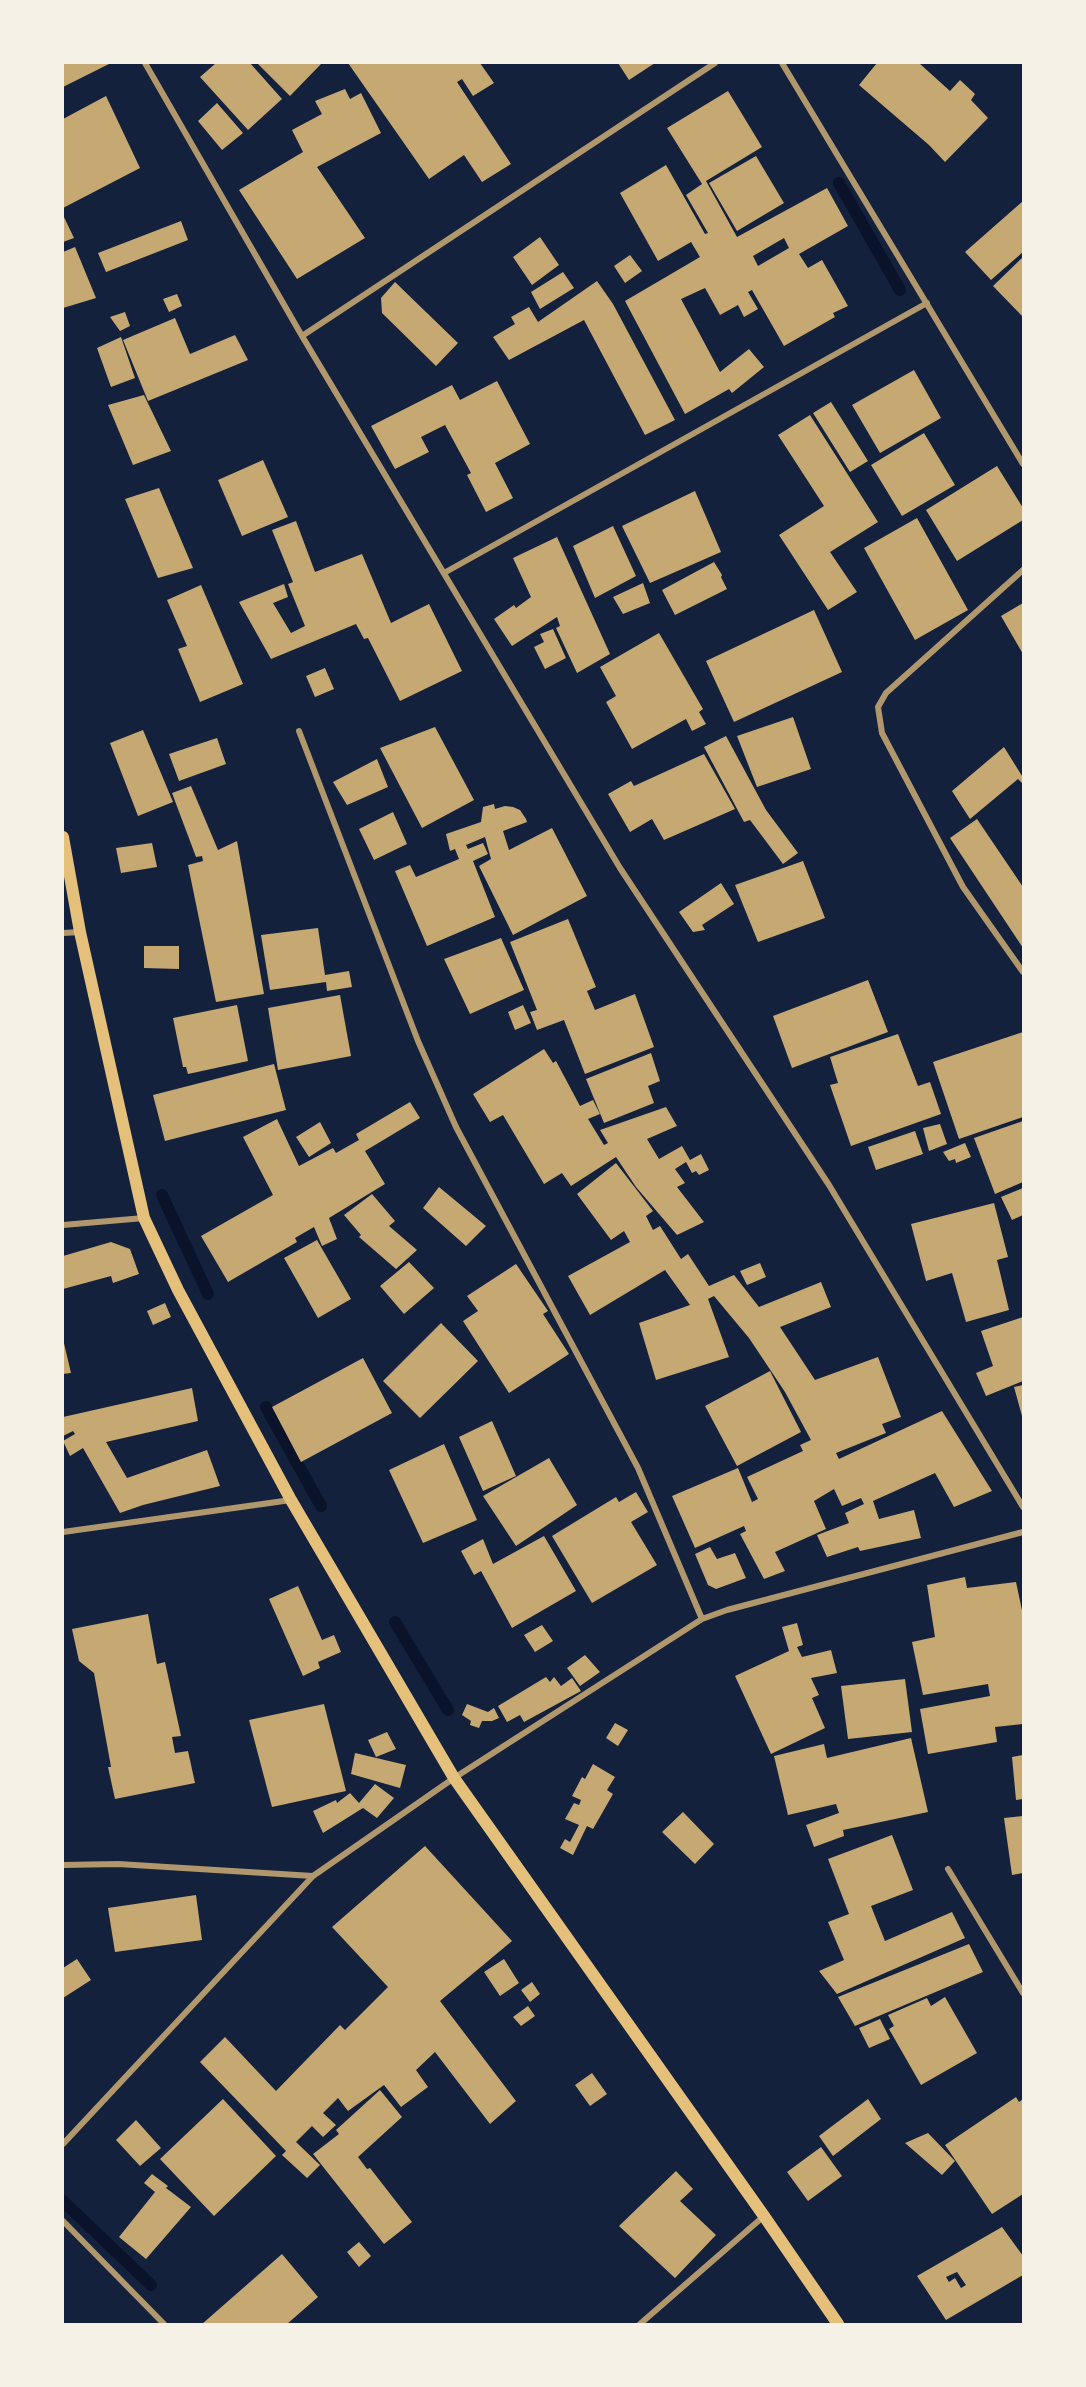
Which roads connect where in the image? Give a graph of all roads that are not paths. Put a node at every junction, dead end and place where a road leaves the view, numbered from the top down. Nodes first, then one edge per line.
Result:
1 (145, 63) edge
2 (715, 63) edge
3 (782, 63) edge
4 (927, 303) junction
5 (302, 336) junction
6 (1023, 464) edge
7 (1023, 570) edge
8 (444, 573) junction
9 (299, 731) dead end
10 (63, 837) edge
11 (80, 932) junction
12 (63, 933) edge
13 (1023, 972) edge
14 (144, 1218) junction
15 (63, 1225) edge
16 (291, 1500) junction
17 (1023, 1507) edge
18 (63, 1532) edge
19 (1023, 1532) edge
20 (702, 1619) junction
21 (454, 1778) junction
22 (63, 1865) edge
23 (948, 1869) dead end
24 (313, 1876) junction
25 (1023, 1993) edge
26 (63, 2144) edge
27 (764, 2216) junction
28 (63, 2221) edge
29 (164, 2324) edge
30 (639, 2324) edge
31 (838, 2324) edge

1 - 5 street
2 - 5 street
3 - 4 street
4 - 6 street
4 - 8 street
5 - 8 street
7 - 13 street
8 - 17 street
9 - 20 street
10 - 11 main road
11 - 12 street
11 - 14 main road
14 - 15 street
14 - 16 main road
16 - 18 street
16 - 21 main road
19 - 20 street
20 - 21 street
21 - 24 street
21 - 27 main road
22 - 24 street
23 - 25 street
24 - 26 street
27 - 30 street
27 - 31 main road
28 - 29 street

